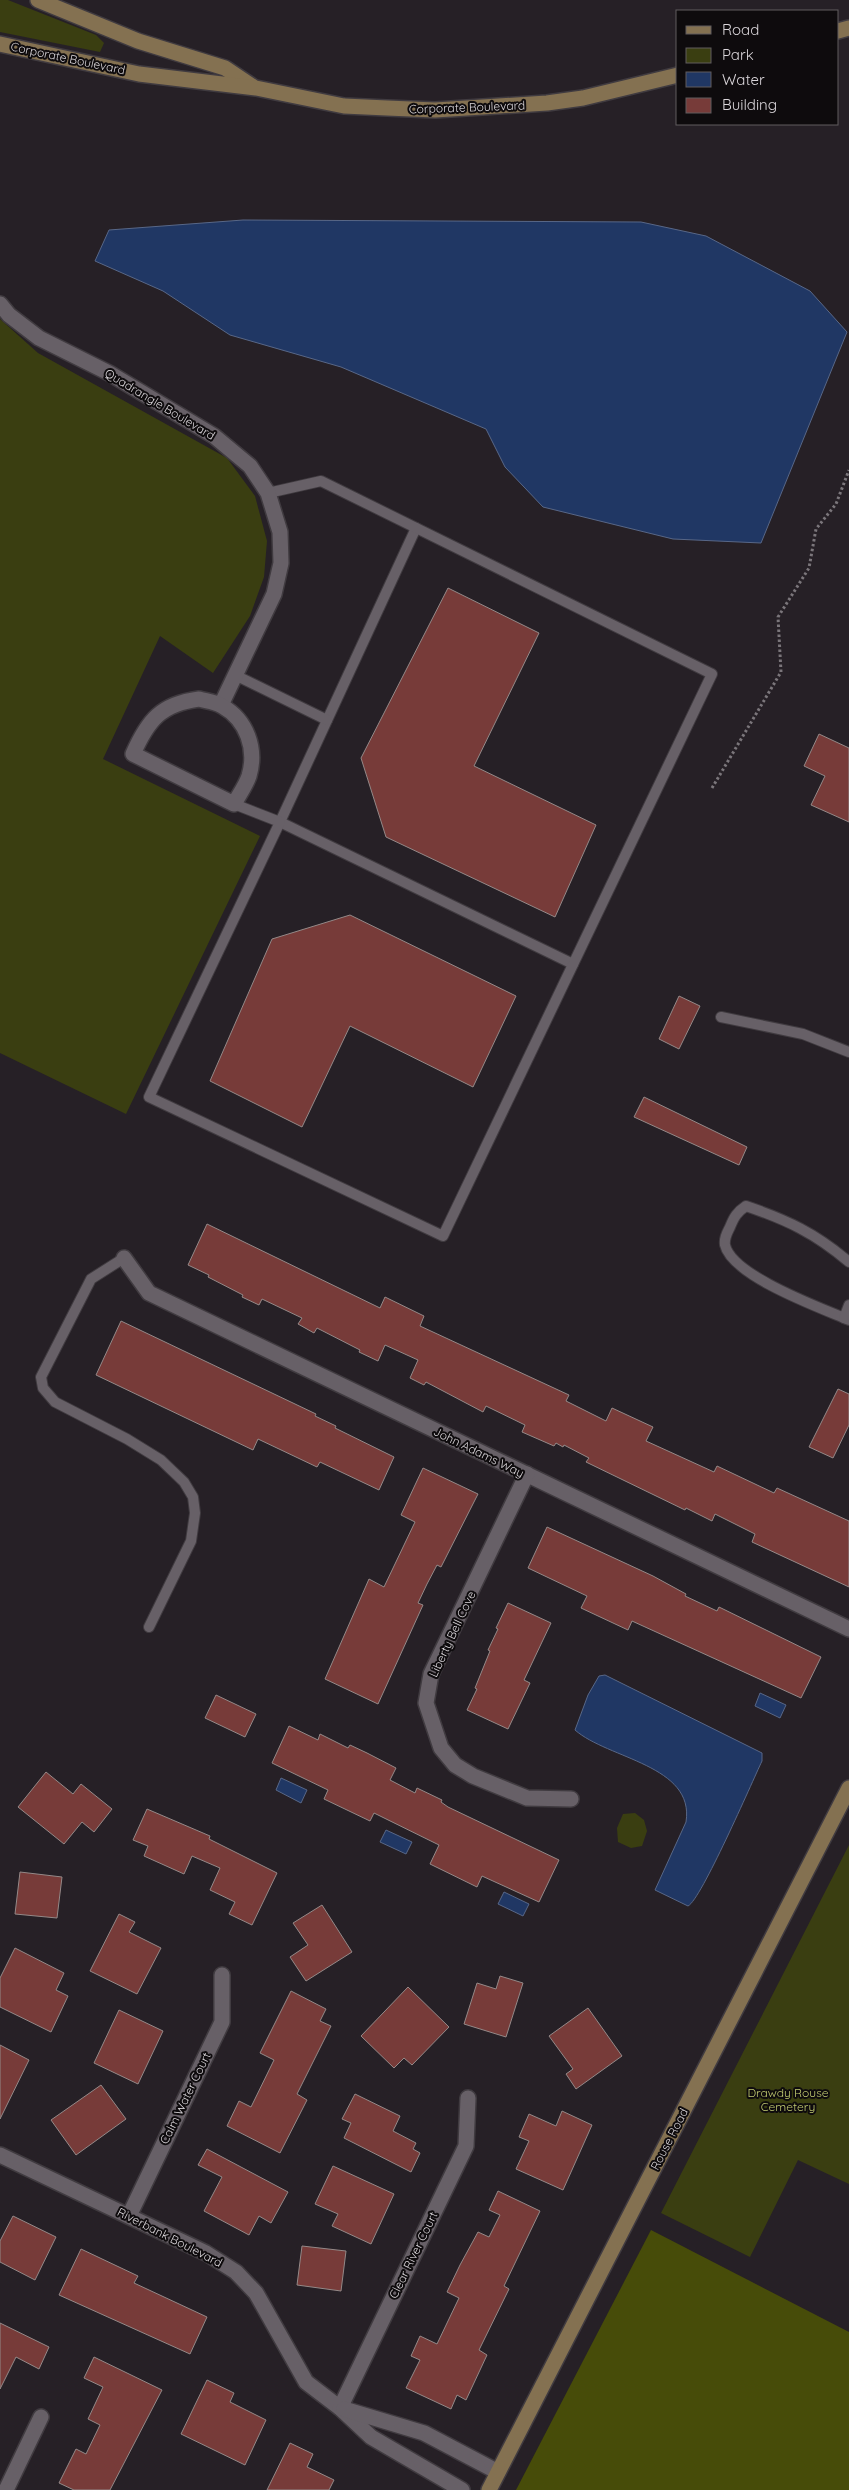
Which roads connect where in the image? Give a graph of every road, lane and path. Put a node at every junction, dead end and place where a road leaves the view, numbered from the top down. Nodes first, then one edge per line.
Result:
1 (38, 0) edge
2 (0, 44) edge
3 (676, 75) edge
4 (256, 88) junction
5 (0, 304) edge
6 (849, 470) edge
7 (268, 493) junction
8 (416, 528) junction
9 (235, 675) junction
10 (221, 705) junction
11 (327, 720) junction
12 (712, 788) dead end
13 (234, 804) junction
14 (280, 822) junction
15 (573, 964) junction
16 (721, 1017) dead end
17 (849, 1052) edge
18 (124, 1258) joint
19 (849, 1262) edge
20 (849, 1305) edge
21 (846, 1319) edge
22 (527, 1474) junction
23 (149, 1627) dead end
24 (849, 1628) edge
25 (849, 1788) edge
26 (571, 1799) dead end
27 (222, 1975) dead end
28 (468, 2098) dead end
29 (0, 2155) edge
30 (129, 2216) junction
31 (340, 2408) junction
32 (41, 2417) dead end
33 (498, 2472) junction
34 (6, 2490) edge
35 (462, 2490) edge
36 (489, 2490) edge

1 - 4 street, Corporate Boulevard
2 - 4 street, Corporate Boulevard
3 - 4 street, Corporate Boulevard
5 - 7 street, Quadrangle Boulevard
6 - 12 path
7 - 8 lane
7 - 9 street, Quadrangle Boulevard
8 - 11 lane
8 - 15 lane
9 - 10 street, Quadrangle Boulevard
9 - 11 lane
10 - 13 street
10 - 13 street
11 - 14 lane
13 - 14 lane
14 - 15 lane
14 - 15 lane
16 - 17 lane
18 - 22 street, John Adams Way
18 - 23 lane
19 - 21 lane
20 - 21 lane
22 - 24 street, John Adams Way
22 - 26 street, Liberty Bell Cove
25 - 33 street, Rouse Road
27 - 30 street, Calm Water Court
28 - 31 street, Clear River Court
29 - 30 street, Riverbank Boulevard
30 - 31 street, Riverbank Boulevard
31 - 33 street, Riverbank Boulevard
31 - 35 street, Riverbank Boulevard
32 - 34 street
33 - 36 street, Rouse Road

